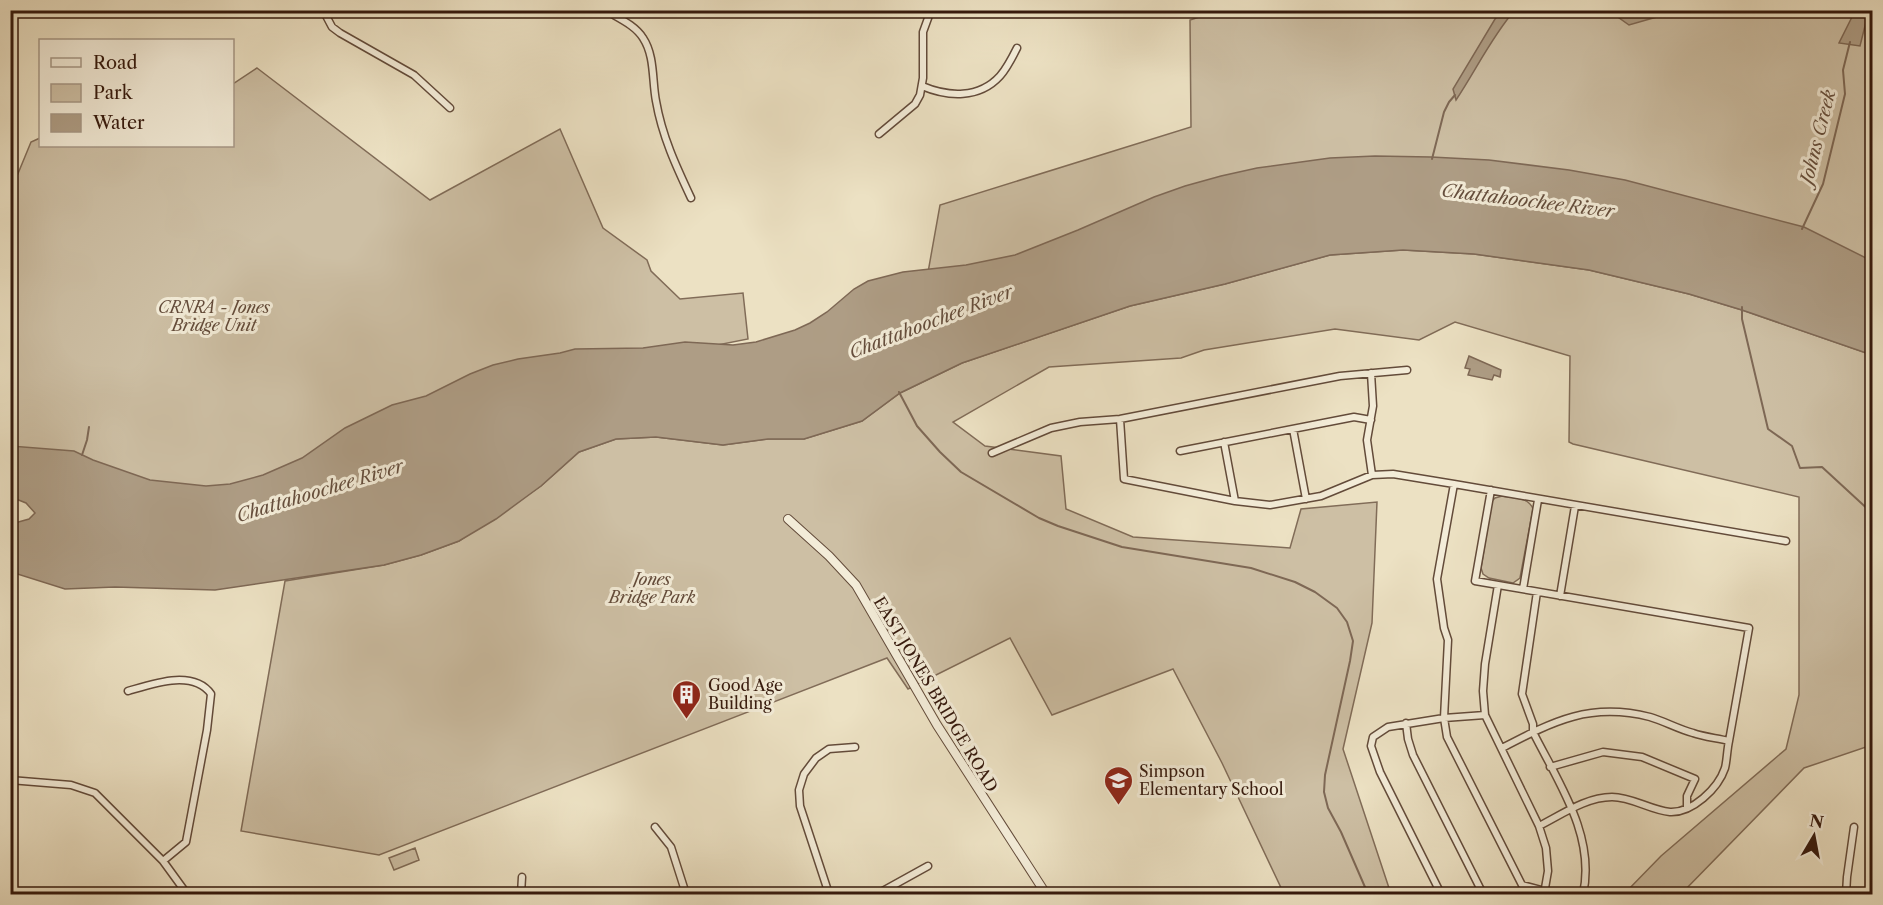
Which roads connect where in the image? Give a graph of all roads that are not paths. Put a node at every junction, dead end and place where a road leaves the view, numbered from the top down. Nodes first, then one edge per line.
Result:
1 (323, 10) edge
2 (606, 10) edge
3 (931, 10) edge
4 (1017, 48) dead end
5 (922, 86) junction
6 (450, 108) dead end
7 (879, 134) dead end
8 (691, 198) dead end
9 (1407, 370) dead end
10 (1371, 373) junction
11 (1120, 419) junction
12 (1371, 420) junction
13 (1293, 429) junction
14 (1224, 442) junction
15 (1179, 451) dead end
16 (992, 453) dead end
17 (1372, 475) junction
18 (1454, 484) junction
19 (1491, 490) junction
20 (1306, 499) junction
21 (1538, 500) junction
22 (1235, 501) junction
23 (1575, 506) junction
24 (788, 519) dead end
25 (1786, 541) dead end
26 (1498, 585) junction
27 (1523, 589) junction
28 (1537, 592) junction
29 (1560, 596) junction
30 (128, 691) dead end
31 (1485, 715) junction
32 (1444, 718) junction
33 (1406, 723) junction
34 (1533, 732) junction
35 (1729, 741) junction
36 (855, 747) dead end
37 (1502, 748) junction
38 (1550, 767) junction
39 (10, 780) edge
40 (1687, 808) junction
41 (1571, 809) junction
42 (1539, 826) junction
43 (655, 827) dead end
44 (1854, 827) dead end
45 (163, 861) junction
46 (928, 866) dead end
47 (522, 877) dead end
48 (1544, 893) edge
49 (187, 894) edge
50 (521, 894) edge
51 (686, 894) edge
52 (829, 894) edge
53 (872, 894) edge
54 (1046, 894) edge
55 (1441, 894) edge
56 (1483, 894) edge
57 (1583, 894) edge
58 (1846, 894) edge

1 - 6 street
2 - 8 street
3 - 5 street
4 - 5 street
5 - 7 street
9 - 10 street
10 - 11 street
10 - 12 street
11 - 16 street
11 - 22 street
12 - 13 street
12 - 17 street
13 - 14 street
13 - 20 street
14 - 15 street
14 - 22 street
17 - 18 street
17 - 20 street
18 - 19 street
18 - 32 street
19 - 21 street
19 - 26 street
20 - 22 street
21 - 23 street
21 - 27 street
23 - 25 street
23 - 29 street
24 - 54 street, EAST JONES BRIDGE ROAD
26 - 27 street
26 - 31 street
27 - 28 street
28 - 29 street
28 - 34 street
29 - 35 street
30 - 45 street
31 - 32 street
31 - 37 street
32 - 33 street
32 - 48 street
33 - 55 street
33 - 56 street
34 - 35 street
34 - 37 street
34 - 38 street
35 - 40 street
36 - 52 street
37 - 42 street
38 - 40 street
38 - 41 street
39 - 45 street
40 - 41 street
41 - 42 street
41 - 57 street
42 - 48 street
43 - 51 street
44 - 58 street
45 - 49 street
46 - 53 street
47 - 50 street

